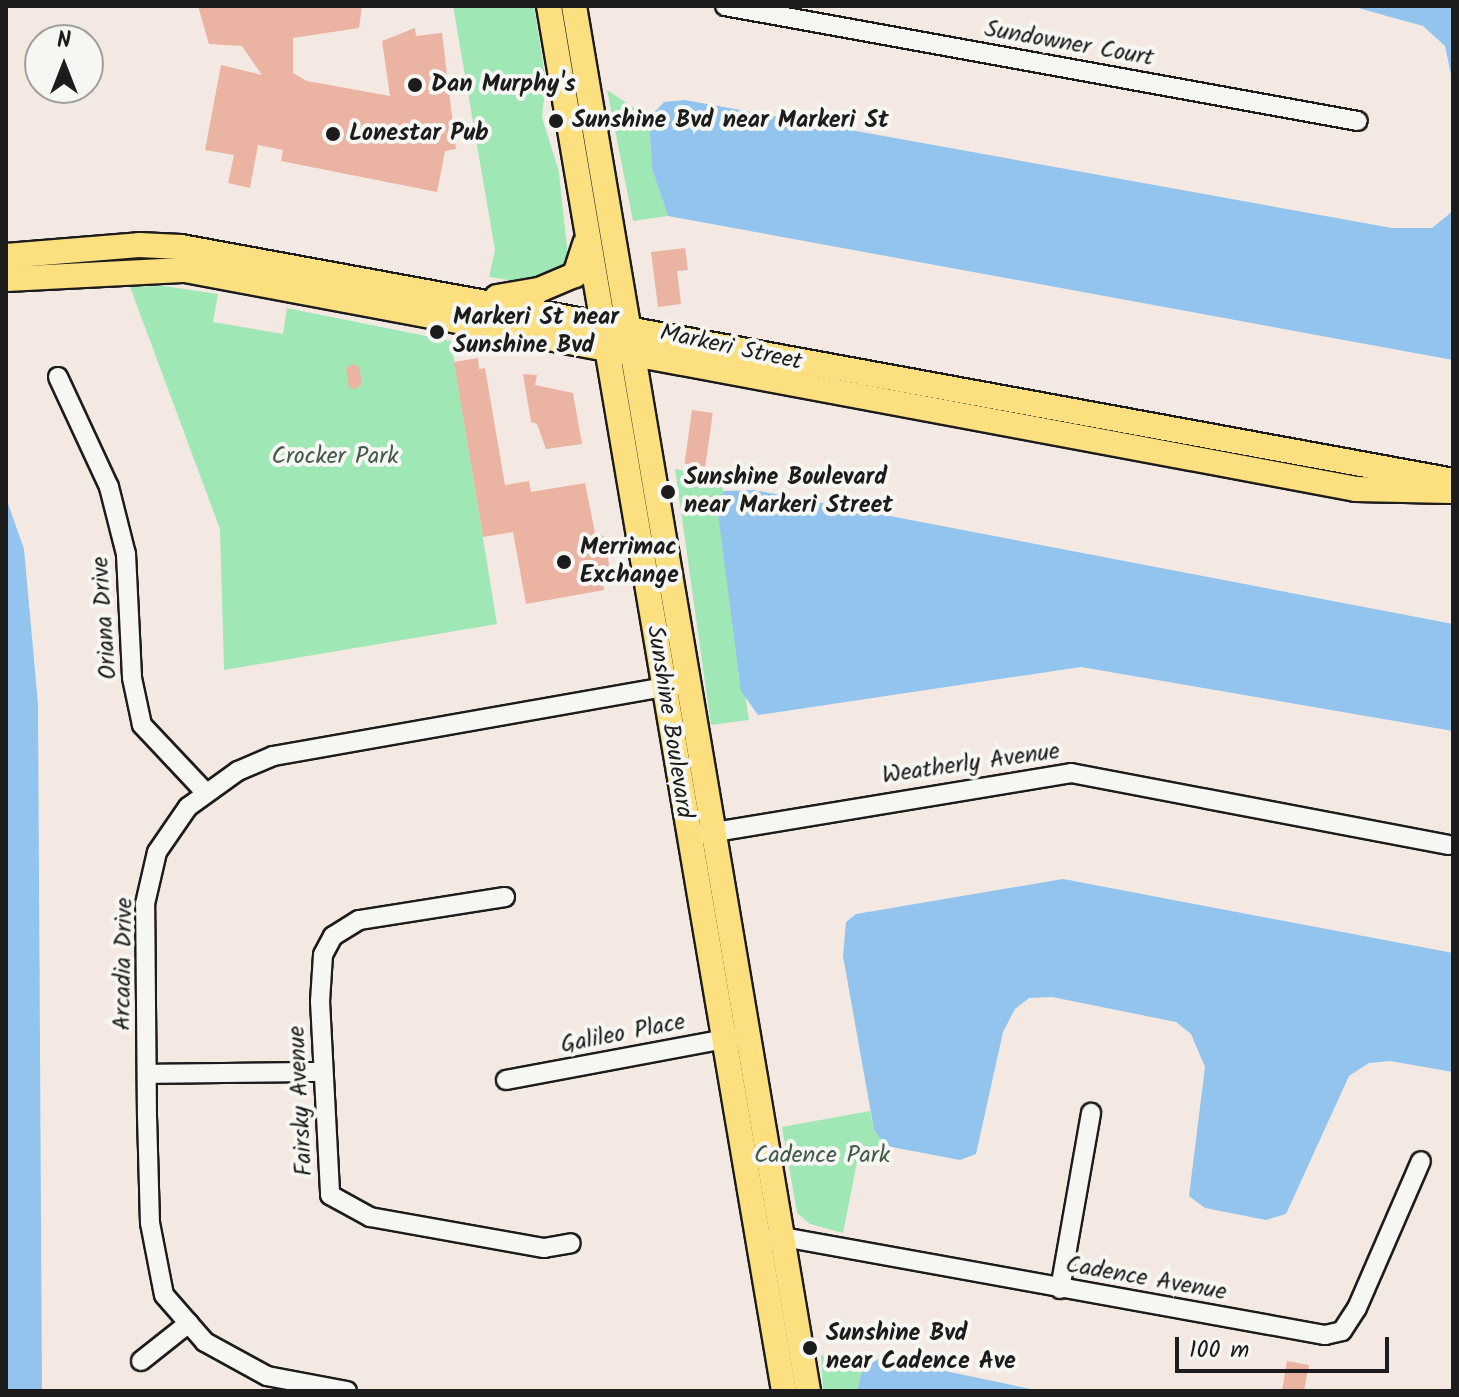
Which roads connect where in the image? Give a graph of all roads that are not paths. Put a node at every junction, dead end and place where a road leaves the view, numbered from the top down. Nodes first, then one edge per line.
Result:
1 (549, 6) edge
2 (574, 6) edge
3 (725, 6) edge
4 (1358, 121) dead end
5 (587, 236) junction
6 (6, 256) edge
7 (6, 279) edge
8 (478, 300) junction
9 (603, 322) junction
10 (629, 327) junction
11 (608, 349) junction
12 (634, 354) junction
13 (58, 377) dead end
14 (1000, 397) junction
15 (996, 422) junction
16 (1407, 482) junction
17 (1450, 485) edge
18 (689, 682) junction
19 (664, 689) junction
20 (206, 793) junction
21 (714, 831) junction
22 (689, 838) junction
23 (1448, 845) dead end
24 (505, 897) dead end
25 (748, 1035) junction
26 (723, 1039) junction
27 (322, 1072) junction
28 (147, 1074) junction
29 (506, 1080) dead end
30 (1091, 1113) dead end
31 (1421, 1161) dead end
32 (783, 1237) junction
33 (758, 1241) junction
34 (571, 1243) dead end
35 (1060, 1289) junction
36 (189, 1323) junction
37 (141, 1361) dead end
38 (347, 1391) edge
39 (784, 1391) edge
40 (808, 1391) edge

1 - 5 main road, Sunshine Boulevard
2 - 10 main road, Sunshine Boulevard
3 - 4 street, Sundowner Court
5 - 8 main road
5 - 9 main road, Sunshine Boulevard
6 - 8 main road, Markeri Street
7 - 11 main road, Markeri Street
8 - 9 main road, Markeri Street
9 - 10 main road, Markeri Street
9 - 11 main road, Sunshine Boulevard
10 - 12 main road, Sunshine Boulevard
10 - 14 main road, Markeri Street
11 - 12 main road, Markeri Street
11 - 19 main road, Sunshine Boulevard
12 - 15 main road, Markeri Street
12 - 18 main road, Sunshine Boulevard
13 - 20 street, Oriana Drive
14 - 15 main road
14 - 16 main road, Markeri Street
15 - 16 main road, Markeri Street
16 - 17 main road, Markeri Street
18 - 19 street, Arcadia Drive
18 - 21 main road, Sunshine Boulevard
19 - 20 street, Arcadia Drive
19 - 22 main road, Sunshine Boulevard
20 - 28 street, Arcadia Drive
21 - 22 street, Weatherly Avenue
21 - 23 street, Weatherly Avenue
21 - 25 main road, Sunshine Boulevard
22 - 26 main road, Sunshine Boulevard
24 - 27 street, Fairsky Avenue
25 - 26 street, Galileo Place
25 - 32 main road, Sunshine Boulevard
26 - 29 street, Galileo Place
26 - 33 main road, Sunshine Boulevard
27 - 28 street
27 - 34 street, Fairsky Avenue
28 - 36 street, Arcadia Drive
30 - 35 street
31 - 35 street, Cadence Avenue
32 - 33 street, Cadence Avenue
32 - 35 street, Cadence Avenue
32 - 40 main road, Sunshine Boulevard
33 - 39 main road, Sunshine Boulevard
36 - 37 street
36 - 38 street, Arcadia Drive

